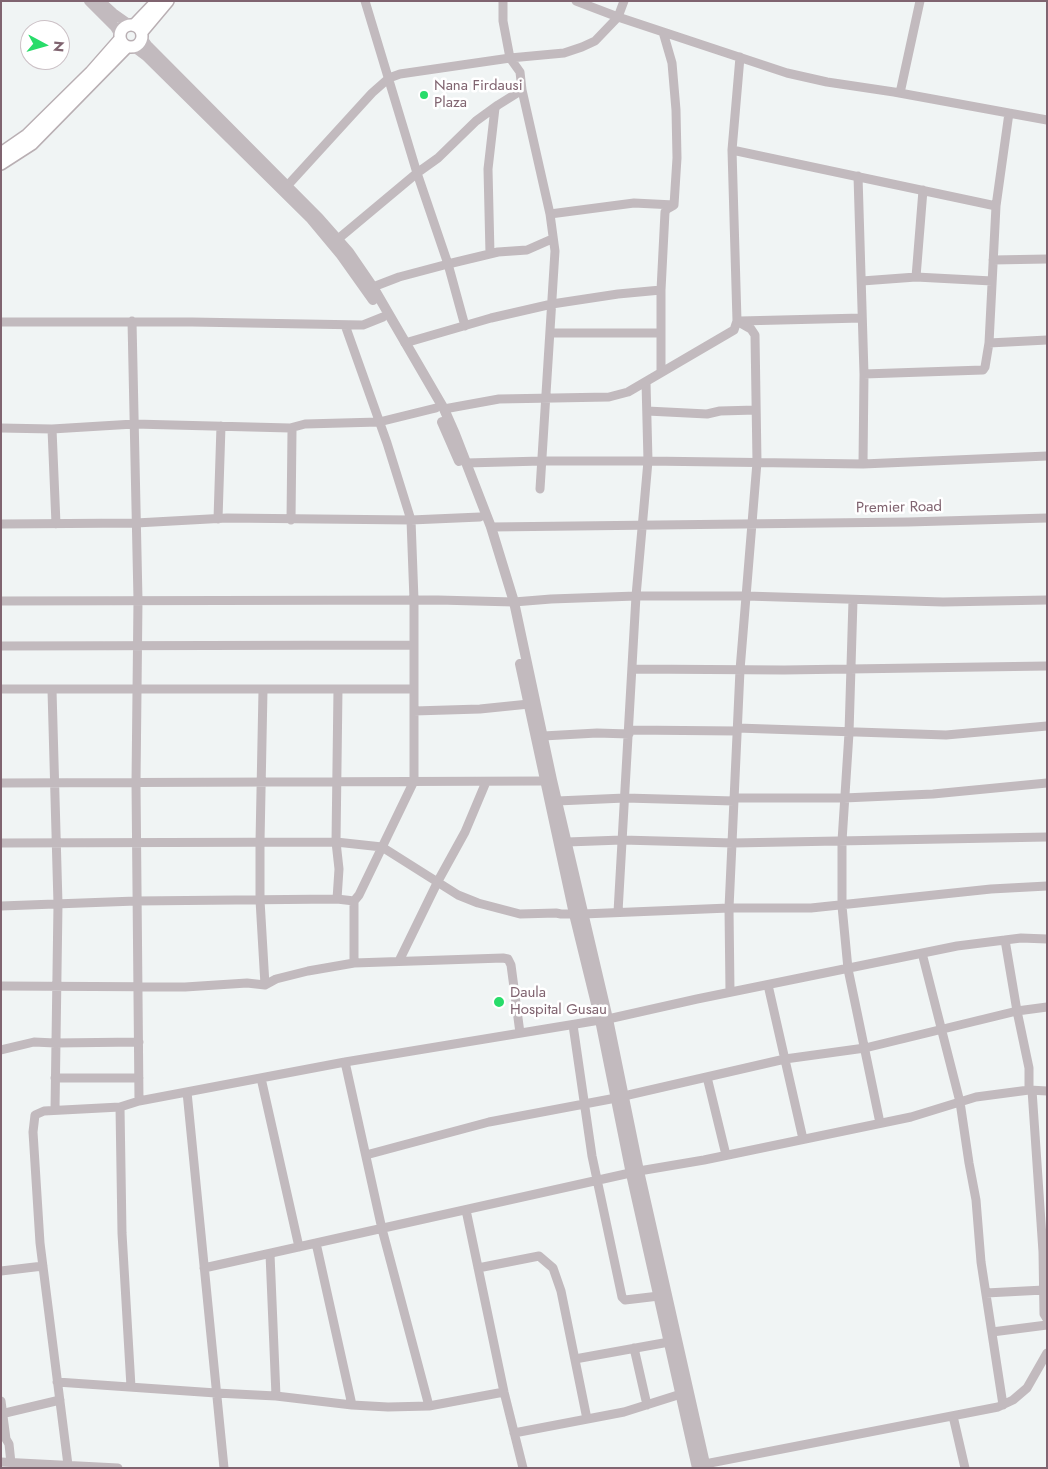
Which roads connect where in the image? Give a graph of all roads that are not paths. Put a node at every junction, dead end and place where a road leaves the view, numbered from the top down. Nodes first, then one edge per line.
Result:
1 (89, 1) edge
2 (100, 1) edge
3 (157, 1) edge
4 (168, 1) edge
5 (365, 1) edge
6 (503, 1) edge
7 (576, 1) edge
8 (624, 1) edge
9 (920, 1) edge
10 (618, 17) junction
11 (663, 32) junction
12 (131, 36) junction
13 (740, 57) junction
14 (510, 58) junction
15 (389, 78) junction
16 (522, 90) junction
17 (900, 93) junction
18 (495, 108) junction
19 (1009, 113) junction
20 (1047, 120) edge
21 (732, 150) junction
22 (1, 153) edge
23 (1, 164) edge
24 (417, 173) junction
25 (858, 176) junction
26 (288, 185) junction
27 (923, 190) junction
28 (674, 205) junction
29 (996, 206) junction
30 (550, 214) junction
31 (338, 239) junction
32 (552, 239) junction
33 (490, 254) junction
34 (1047, 259) edge
35 (993, 260) junction
36 (448, 264) junction
37 (916, 277) junction
38 (862, 281) junction
39 (992, 281) junction
40 (373, 288) junction
41 (661, 290) junction
42 (552, 304) junction
43 (383, 317) junction
44 (862, 318) junction
45 (132, 321) junction
46 (738, 321) junction
47 (1, 322) edge
48 (345, 325) junction
49 (465, 326) junction
50 (550, 333) junction
51 (661, 333) junction
52 (1047, 340) edge
53 (405, 342) junction
54 (989, 343) junction
55 (661, 372) junction
56 (864, 374) junction
57 (646, 382) junction
58 (547, 397) junction
59 (440, 408) junction
60 (756, 410) junction
61 (647, 411) junction
62 (379, 422) junction
63 (134, 424) junction
64 (221, 426) junction
65 (1, 428) edge
66 (290, 428) junction
67 (52, 429) junction
68 (1047, 456) edge
69 (542, 461) junction
70 (648, 461) junction
71 (757, 462) junction
72 (466, 463) junction
73 (863, 464) junction
74 (540, 489) dead end
75 (480, 517) junction
76 (1047, 518) edge
77 (218, 519) junction
78 (291, 520) junction
79 (411, 520) junction
80 (136, 523) junction
81 (1, 524) edge
82 (56, 524) junction
83 (752, 524) junction
84 (642, 525) junction
85 (490, 527) junction
86 (636, 596) junction
87 (746, 596) junction
88 (138, 600) junction
89 (414, 600) junction
90 (853, 600) junction
91 (1047, 600) edge
92 (1, 601) edge
93 (510, 601) junction
94 (137, 645) junction
95 (414, 645) junction
96 (1, 646) edge
97 (1047, 666) edge
98 (632, 669) junction
99 (850, 669) junction
100 (740, 670) junction
101 (1, 689) edge
102 (137, 689) junction
103 (338, 689) junction
104 (414, 689) junction
105 (52, 690) junction
106 (263, 690) junction
107 (529, 704) junction
108 (414, 711) junction
109 (1047, 726) edge
110 (737, 730) junction
111 (629, 732) junction
112 (849, 733) junction
113 (543, 736) junction
114 (338, 781) junction
115 (414, 781) junction
116 (545, 781) junction
117 (261, 782) junction
118 (486, 782) junction
119 (1, 783) edge
120 (54, 783) junction
121 (136, 783) junction
122 (1047, 783) edge
123 (625, 798) junction
124 (844, 798) junction
125 (734, 799) junction
126 (557, 802) junction
127 (1047, 838) edge
128 (622, 840) junction
129 (842, 841) junction
130 (260, 842) junction
131 (336, 842) junction
132 (567, 842) junction
133 (732, 842) junction
134 (1, 843) edge
135 (57, 843) junction
136 (136, 843) junction
137 (382, 847) junction
138 (438, 881) junction
139 (1047, 886) edge
140 (337, 899) junction
141 (260, 900) junction
142 (136, 901) junction
143 (354, 901) junction
144 (58, 904) junction
145 (1, 906) edge
146 (842, 906) junction
147 (729, 908) junction
148 (618, 912) junction
149 (579, 914) junction
150 (1047, 939) edge
151 (1005, 940) junction
152 (922, 953) junction
153 (399, 961) junction
154 (354, 963) junction
155 (848, 969) junction
156 (265, 985) junction
157 (768, 985) junction
158 (1, 986) edge
159 (138, 986) junction
160 (56, 987) junction
161 (730, 992) junction
162 (1047, 1007) edge
163 (1017, 1011) junction
164 (604, 1019) junction
165 (573, 1025) junction
166 (942, 1030) junction
167 (520, 1033) junction
168 (139, 1042) junction
169 (55, 1043) junction
170 (865, 1048) junction
171 (1, 1050) edge
172 (785, 1059) junction
173 (345, 1062) junction
174 (707, 1077) junction
175 (55, 1078) junction
176 (138, 1078) junction
177 (261, 1078) junction
178 (1030, 1090) junction
179 (1047, 1091) edge
180 (187, 1092) junction
181 (620, 1097) junction
182 (139, 1102) junction
183 (960, 1102) junction
184 (585, 1104) junction
185 (120, 1107) junction
186 (55, 1110) junction
187 (880, 1123) junction
188 (803, 1139) junction
189 (366, 1155) junction
190 (726, 1155) junction
191 (1042, 1169) edge
192 (635, 1172) junction
193 (597, 1181) junction
194 (466, 1210) junction
195 (382, 1228) junction
196 (1044, 1232) edge
197 (316, 1243) junction
198 (300, 1247) junction
199 (270, 1254) junction
200 (43, 1266) junction
201 (204, 1268) junction
202 (478, 1268) junction
203 (1, 1271) edge
204 (1044, 1290) junction
205 (986, 1293) junction
206 (659, 1296) junction
207 (1047, 1319) edge
208 (1047, 1325) edge
209 (992, 1332) junction
210 (669, 1342) junction
211 (634, 1348) junction
212 (1047, 1353) edge
213 (575, 1359) junction
214 (57, 1382) junction
215 (131, 1387) junction
216 (504, 1392) junction
217 (216, 1393) junction
218 (681, 1394) junction
219 (276, 1396) junction
220 (60, 1400) junction
221 (1, 1401) edge
222 (352, 1405) junction
223 (647, 1405) junction
224 (1003, 1405) junction
225 (429, 1406) junction
226 (2, 1414) edge
227 (953, 1416) junction
228 (588, 1419) junction
229 (514, 1433) junction
230 (11, 1464) edge
231 (68, 1465) junction
232 (50, 1466) edge
233 (701, 1466) edge
234 (103, 1467) edge
235 (118, 1468) edge
236 (224, 1468) edge
237 (523, 1468) edge
238 (964, 1468) edge

1 - 12 street
2 - 12 street
3 - 12 main road
4 - 12 main road
5 - 15 street
6 - 14 street
7 - 10 street
8 - 10 street
9 - 17 street
10 - 11 street
10 - 14 street
11 - 13 street
11 - 28 street
12 - 22 main road
12 - 23 main road
12 - 26 street
12 - 43 street
13 - 17 street
13 - 21 street
14 - 15 street
14 - 16 street
15 - 24 street
15 - 26 street
16 - 18 street
16 - 30 street
17 - 19 street
18 - 24 street
18 - 33 street
19 - 20 street
19 - 29 street
21 - 25 street
21 - 46 street
24 - 31 street
24 - 36 street
25 - 27 street
25 - 38 street
26 - 31 street
27 - 29 street
27 - 37 street
28 - 30 street
28 - 41 street
29 - 35 street
30 - 32 street
31 - 40 street
32 - 33 street
32 - 42 street
33 - 36 street
34 - 35 street
35 - 39 street
36 - 40 street
36 - 49 street
37 - 38 street
37 - 39 street
38 - 44 street
39 - 54 street
40 - 53 street
41 - 42 street
41 - 51 street
42 - 49 street
42 - 50 street
43 - 48 street
43 - 59 street
44 - 46 street
44 - 56 street
45 - 47 street
45 - 48 street
45 - 63 street
46 - 55 street
46 - 60 street
48 - 62 street
49 - 53 street
50 - 51 street
50 - 58 street
51 - 55 street
52 - 54 street
53 - 59 street
54 - 56 street
55 - 57 street
56 - 73 street
57 - 58 street
57 - 61 street
58 - 59 street
58 - 69 street
59 - 62 street
59 - 72 street
59 - 75 street
60 - 61 street
60 - 71 street
61 - 70 street
62 - 66 street
62 - 79 street
63 - 64 street
63 - 67 street
63 - 80 street
64 - 66 street
64 - 77 street
65 - 67 street
66 - 78 street
67 - 82 street
68 - 73 street
69 - 70 street
69 - 72 street
69 - 74 street
70 - 71 street
70 - 84 street
71 - 73 street
71 - 83 street
72 - 85 street
75 - 79 street
75 - 93 street
76 - 83 street, Premier Road
77 - 78 street
77 - 80 street
78 - 79 street
79 - 89 street
80 - 82 street
80 - 88 street
81 - 82 street
83 - 84 street, Premier Road
83 - 87 street
84 - 85 street, Premier Road
84 - 86 street
85 - 93 street
86 - 87 street
86 - 93 street
86 - 98 street
87 - 90 street
87 - 100 street
88 - 89 street
88 - 92 street
88 - 94 street
89 - 93 street
89 - 95 street
90 - 91 street
90 - 99 street
93 - 107 street
93 - 113 street
94 - 95 street
94 - 96 street
94 - 102 street
95 - 104 street
97 - 99 street
98 - 100 street
98 - 111 street
99 - 100 street
99 - 112 street
100 - 110 street
101 - 105 street
102 - 105 street
102 - 106 street
102 - 121 street
103 - 104 street
103 - 106 street
103 - 114 street
104 - 108 street
105 - 120 street
106 - 117 street
107 - 108 street
107 - 116 street
108 - 115 street
109 - 112 street
110 - 111 street
110 - 112 street
110 - 125 street
111 - 113 street
111 - 123 street
112 - 124 street
113 - 126 street
114 - 115 street
114 - 117 street
114 - 131 street
115 - 118 street
115 - 137 street
116 - 118 street
116 - 149 street
117 - 121 street
117 - 130 street
118 - 138 street
119 - 120 street
120 - 121 street
120 - 135 street
121 - 136 street
122 - 124 street
123 - 125 street
123 - 126 street
123 - 128 street
124 - 125 street
124 - 129 street
125 - 133 street
126 - 132 street
127 - 129 street
128 - 132 street
128 - 133 street
128 - 148 street
129 - 133 street
129 - 146 street
130 - 131 street
130 - 136 street
130 - 141 street
131 - 137 street
131 - 140 street
132 - 149 street
133 - 147 street
134 - 135 street
135 - 136 street
135 - 144 street
136 - 142 street
137 - 138 street
137 - 143 street
138 - 149 street
138 - 153 street
139 - 146 street
140 - 141 street
140 - 143 street
141 - 142 street
141 - 156 street
142 - 144 street
142 - 159 street
143 - 154 street
144 - 145 street
144 - 160 street
146 - 147 street
146 - 155 street
147 - 148 street
147 - 161 street
148 - 149 street
149 - 164 street
150 - 151 street
151 - 152 street
151 - 163 street
152 - 155 street
152 - 166 street
153 - 154 street
153 - 167 street
154 - 156 street
155 - 157 street
155 - 170 street
156 - 159 street
157 - 161 street
157 - 172 street
158 - 160 street
159 - 160 street
159 - 168 street
160 - 169 street
161 - 164 street
162 - 163 street
163 - 166 street
163 - 178 street
164 - 165 street
164 - 181 street
165 - 167 street
165 - 184 street
166 - 170 street
166 - 183 street
167 - 173 street
168 - 169 street
168 - 176 street
169 - 171 street
169 - 175 street
170 - 172 street
170 - 187 street
172 - 174 street
172 - 188 street
173 - 177 street
173 - 189 street
174 - 181 street
174 - 190 street
175 - 176 street
175 - 186 street
176 - 182 street
177 - 180 street
177 - 198 street
178 - 179 street
178 - 183 street
178 - 191 street
180 - 182 street
180 - 201 street
181 - 184 street
181 - 192 street
182 - 185 street
183 - 187 street
183 - 205 street
184 - 189 street
184 - 193 street
185 - 186 street
185 - 215 street
186 - 200 street
187 - 188 street
188 - 190 street
189 - 195 street
190 - 192 street
191 - 196 street
192 - 193 street
192 - 206 street
192 - 233 street
193 - 194 street
193 - 206 street
194 - 195 street
194 - 202 street
195 - 197 street
195 - 225 street
196 - 204 street
197 - 198 street
197 - 222 street
198 - 199 street
199 - 201 street
199 - 219 street
200 - 203 street
200 - 214 street
201 - 217 street
202 - 213 street
202 - 216 street
204 - 205 street
204 - 207 street
205 - 209 street
206 - 210 street
208 - 209 street
209 - 224 street
210 - 211 street
210 - 218 street
211 - 213 street
211 - 223 street
212 - 224 street
213 - 228 street
214 - 215 street
214 - 220 street
215 - 217 street
216 - 225 street
216 - 229 street
217 - 219 street
217 - 236 street
218 - 223 street
218 - 233 street
219 - 222 street
220 - 226 street
220 - 231 street
221 - 226 street
222 - 225 street
223 - 228 street
224 - 227 street
226 - 230 street
227 - 233 street
227 - 238 street
228 - 229 street
229 - 237 street
230 - 232 street
231 - 232 street
231 - 234 street
234 - 235 street

